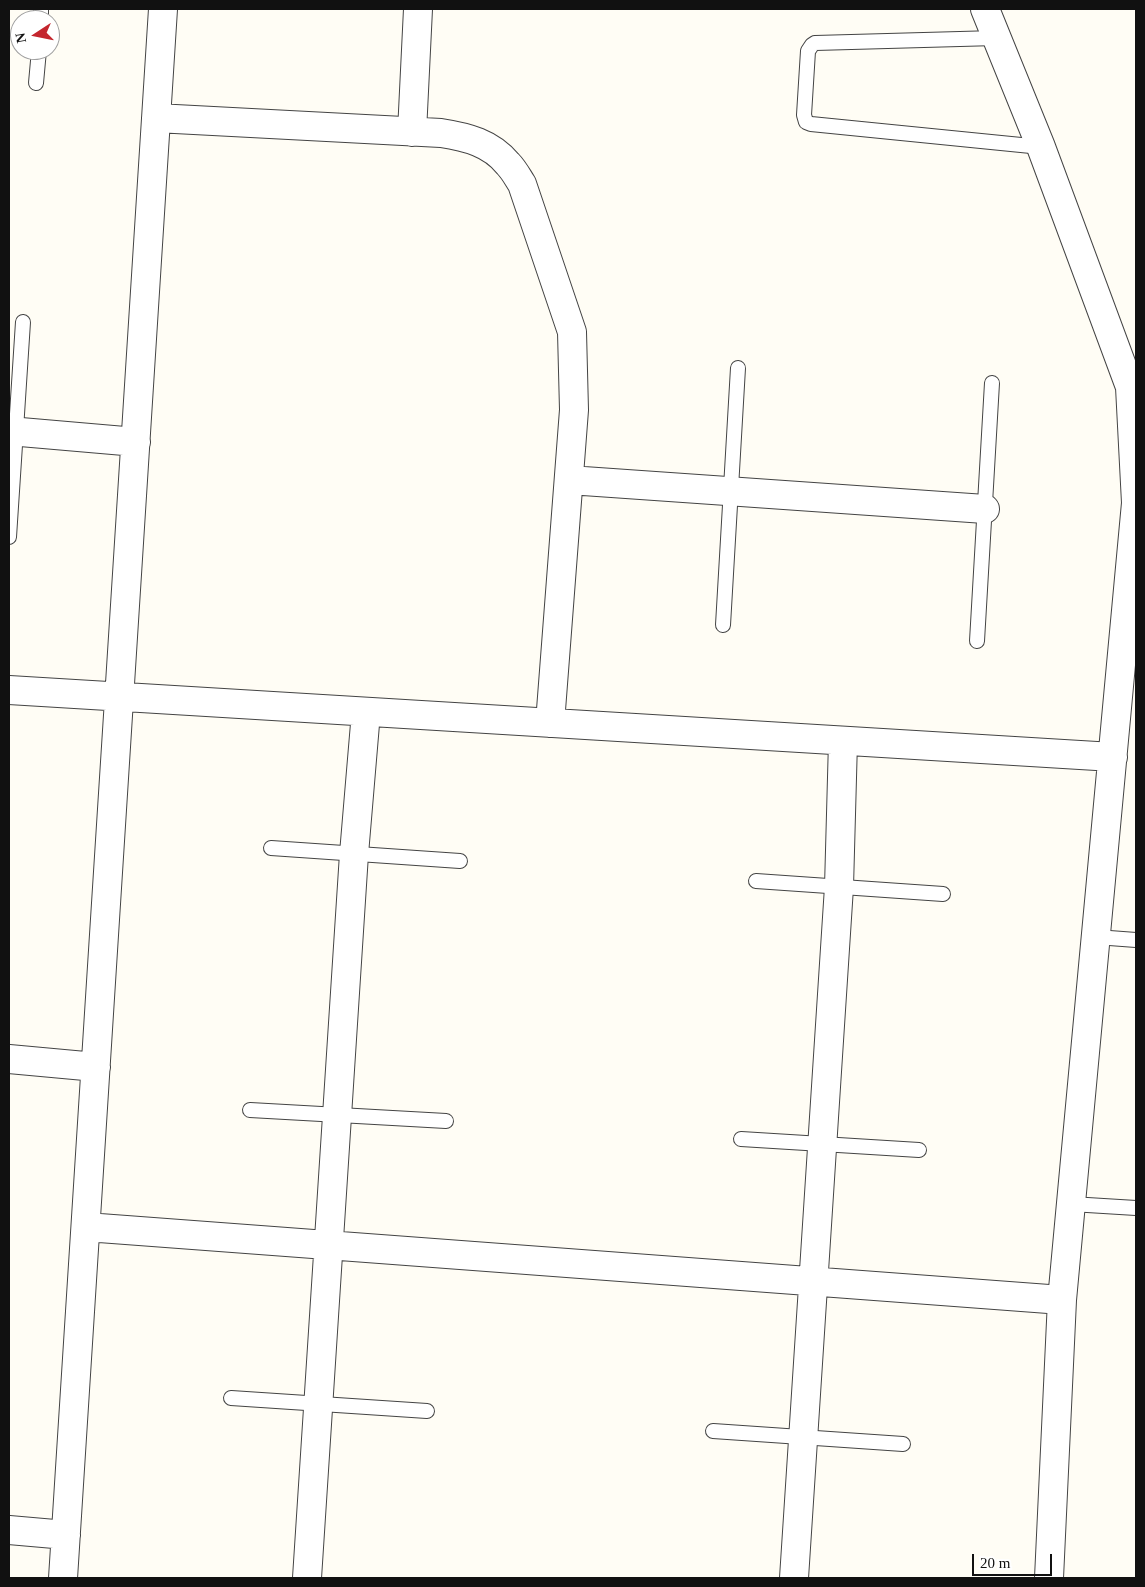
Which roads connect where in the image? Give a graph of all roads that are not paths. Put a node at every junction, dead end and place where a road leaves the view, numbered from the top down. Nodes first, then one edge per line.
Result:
1 (163, 9) edge
2 (418, 9) edge
3 (985, 9) edge
4 (996, 38) junction
5 (38, 60) edge
6 (36, 83) dead end
7 (156, 118) junction
8 (412, 132) junction
9 (1040, 147) junction
10 (23, 322) dead end
11 (738, 368) dead end
12 (992, 383) dead end
13 (12, 431) edge
14 (136, 442) junction
15 (569, 480) junction
16 (730, 491) junction
17 (985, 508) junction
18 (9, 538) edge
19 (723, 625) dead end
20 (977, 640) dead end
21 (9, 690) edge
22 (119, 697) junction
23 (366, 712) junction
24 (550, 723) junction
25 (843, 741) junction
26 (1113, 757) junction
27 (271, 848) dead end
28 (354, 854) junction
29 (460, 861) dead end
30 (756, 881) dead end
31 (839, 887) junction
32 (943, 894) dead end
33 (1096, 937) junction
34 (1136, 940) edge
35 (9, 1059) edge
36 (96, 1067) junction
37 (250, 1110) dead end
38 (338, 1115) junction
39 (446, 1121) dead end
40 (741, 1139) dead end
41 (822, 1144) junction
42 (919, 1150) dead end
43 (1071, 1204) junction
44 (1136, 1208) edge
45 (86, 1227) junction
46 (329, 1246) junction
47 (813, 1282) junction
48 (1062, 1300) junction
49 (231, 1398) dead end
50 (318, 1404) junction
51 (427, 1411) dead end
52 (713, 1430) dead end
53 (803, 1437) junction
54 (903, 1444) dead end
55 (9, 1530) edge
56 (66, 1535) junction
57 (64, 1578) edge
58 (307, 1578) edge
59 (794, 1578) edge
60 (1049, 1578) edge

1 - 7 street
2 - 8 street
3 - 4 street
4 - 9 street
4 - 9 lane
5 - 6 lane
7 - 8 street
7 - 14 street
8 - 15 street
9 - 26 street
10 - 13 lane
11 - 16 lane
12 - 17 lane
13 - 14 street
13 - 18 lane
14 - 22 street
15 - 16 street
15 - 24 street
16 - 17 street
16 - 19 lane
17 - 20 lane
21 - 22 street
22 - 23 street
22 - 36 street
23 - 24 street
23 - 28 street
24 - 25 street
25 - 26 street
25 - 31 street
26 - 33 street
27 - 28 lane
28 - 29 lane
28 - 38 street
30 - 31 lane
31 - 32 lane
31 - 41 street
33 - 34 lane
33 - 43 street
35 - 36 street
36 - 45 street
37 - 38 lane
38 - 39 lane
38 - 46 street
40 - 41 lane
41 - 42 lane
41 - 47 street
43 - 44 lane
43 - 48 street
45 - 46 street
45 - 56 street
46 - 47 street
46 - 50 street
47 - 48 street
47 - 53 street
48 - 60 street
49 - 50 lane
50 - 51 lane
50 - 58 street
52 - 53 lane
53 - 54 lane
53 - 59 street
55 - 56 street
56 - 57 street

